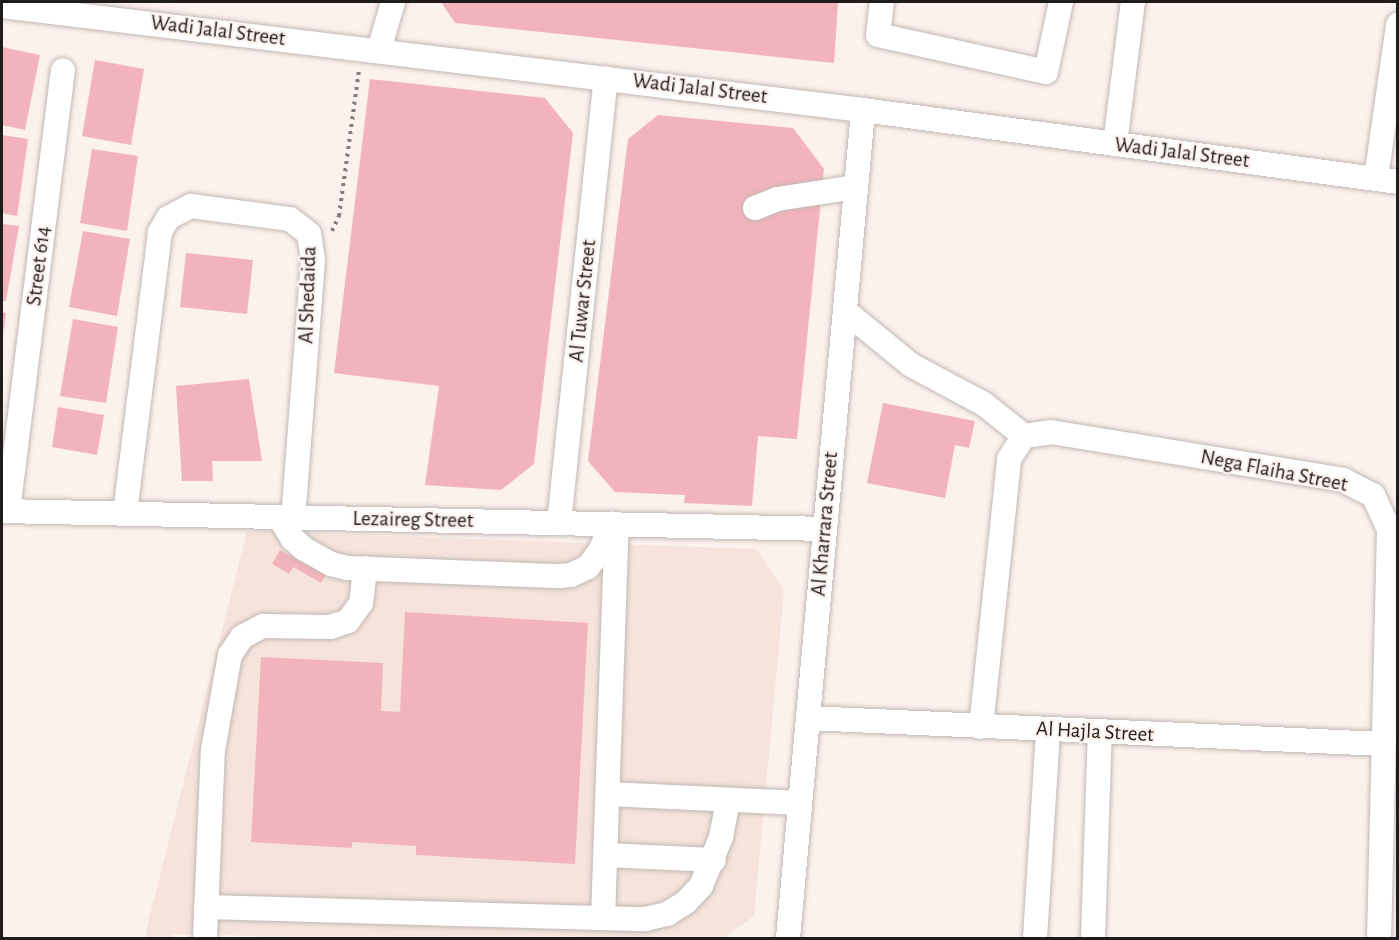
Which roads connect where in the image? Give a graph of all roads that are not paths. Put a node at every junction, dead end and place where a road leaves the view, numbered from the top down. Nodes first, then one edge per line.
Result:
1 (393, 2) edge
2 (882, 2) edge
3 (1061, 2) edge
4 (1133, 2) edge
5 (2, 6) edge
6 (1398, 25) edge
7 (370, 50) junction
8 (63, 70) dead end
9 (606, 78) junction
10 (863, 110) junction
11 (1115, 144) junction
12 (1387, 180) edge
13 (855, 187) junction
14 (755, 208) dead end
15 (844, 310) junction
16 (1024, 436) junction
17 (8, 462) edge
18 (5, 511) edge
19 (125, 513) junction
20 (286, 517) junction
21 (559, 523) junction
22 (614, 524) junction
23 (825, 529) junction
24 (365, 568) junction
25 (1393, 588) edge
26 (808, 718) junction
27 (981, 727) junction
28 (1048, 730) junction
29 (1100, 732) junction
30 (1383, 744) junction
31 (608, 794) junction
32 (1390, 794) edge
33 (728, 800) junction
34 (800, 803) junction
35 (606, 855) junction
36 (714, 860) junction
37 (206, 907) junction
38 (603, 918) junction
39 (205, 939) edge
40 (788, 939) edge
41 (1035, 939) edge
42 (1093, 939) edge
43 (1379, 939) edge

1 - 7 street
2 - 3 street
4 - 11 street
5 - 7 street, Wadi Jalal Street
6 - 12 street
7 - 9 street, Wadi Jalal Street
8 - 17 street, Street 614
9 - 10 street, Wadi Jalal Street
9 - 21 street, Al Tuwar Street
10 - 11 street, Wadi Jalal Street
10 - 13 street, Al Kharrara Street
11 - 12 street, Wadi Jalal Street
13 - 14 street
13 - 15 street, Al Kharrara Street
15 - 16 street
15 - 23 street, Al Kharrara Street
16 - 25 street, Nega Flaiha Street
16 - 27 street
17 - 18 street, Street 614
18 - 19 street, Lezaireg Street
19 - 20 street, Lezaireg Street
19 - 20 street, Al Shedaida
20 - 21 street, Lezaireg Street
20 - 24 street
21 - 22 street, Lezaireg Street
22 - 23 street, Lezaireg Street
22 - 24 street
22 - 31 street
23 - 26 street, Al Kharrara Street
24 - 37 street
25 - 30 street, Nega Flaiha Street
26 - 27 street, Al Hajla Street
26 - 34 street, Al Kharrara Street
27 - 28 street, Al Hajla Street
28 - 29 street, Al Hajla Street
28 - 41 street
29 - 30 street, Al Hajla Street
29 - 42 street
30 - 32 street, Nega Flaiha Street
31 - 33 street
31 - 35 street
32 - 43 street, Nega Flaiha Street
33 - 34 street
33 - 36 street
34 - 40 street, Al Kharrara Street
35 - 36 street
35 - 38 street
36 - 38 street
37 - 38 street
37 - 39 street

